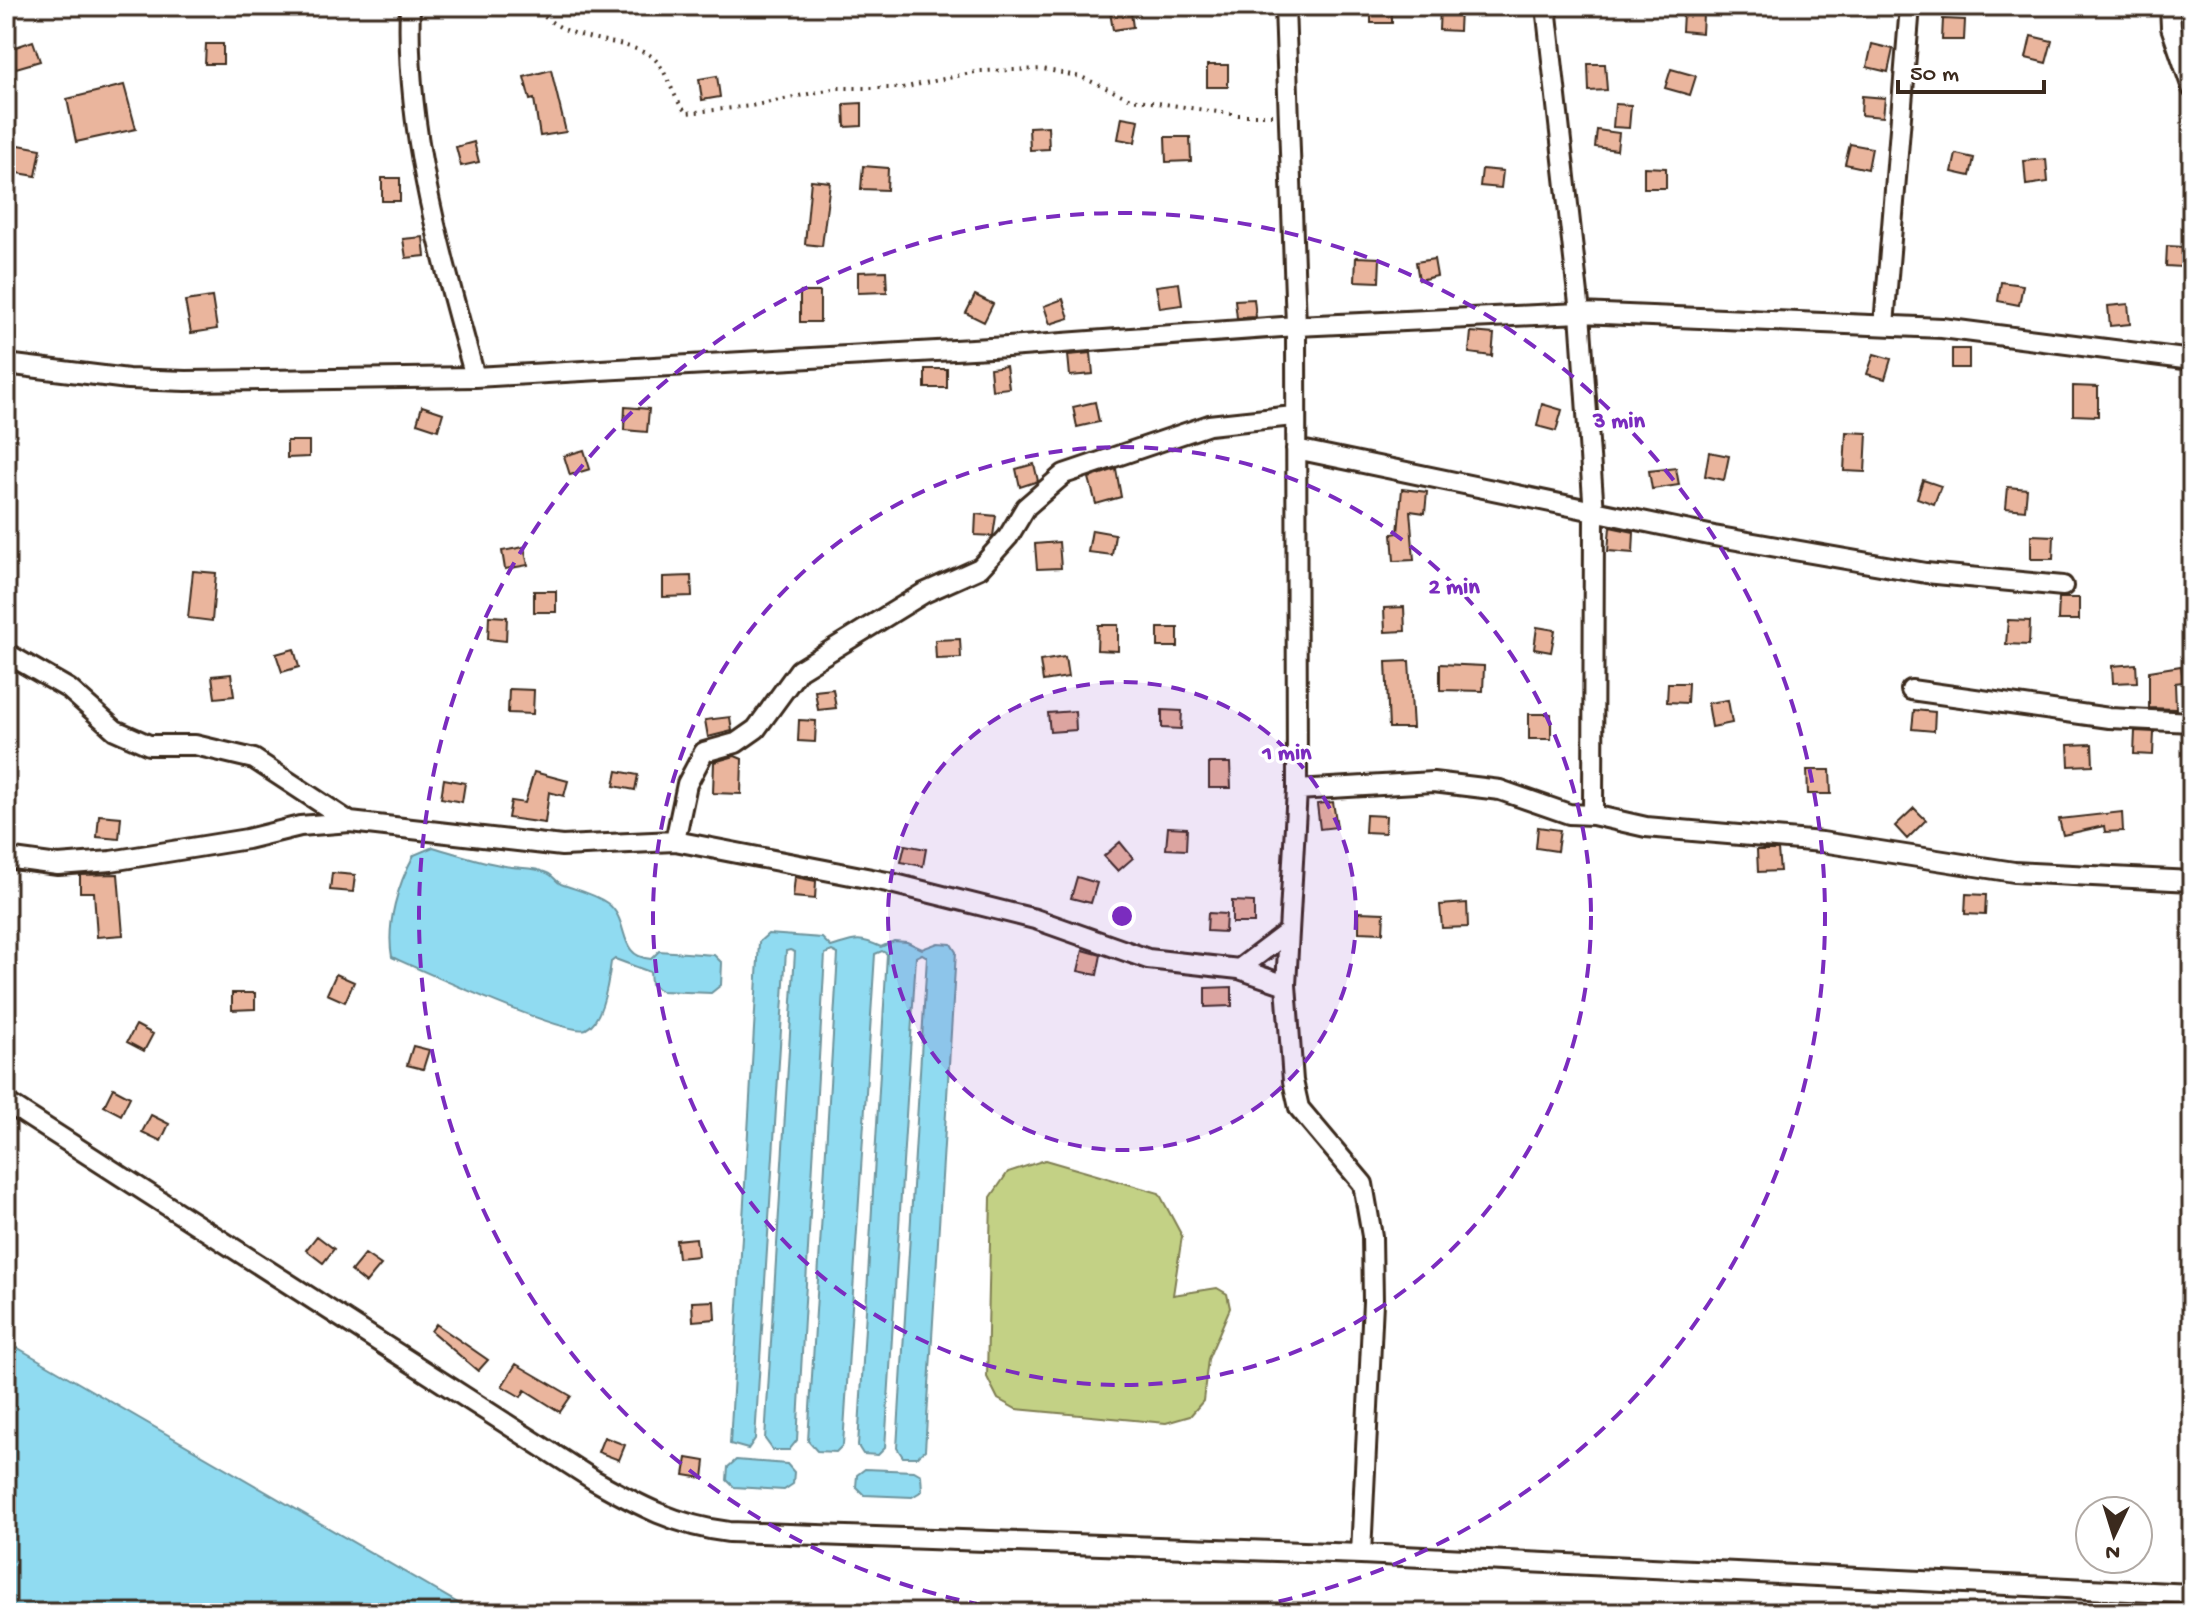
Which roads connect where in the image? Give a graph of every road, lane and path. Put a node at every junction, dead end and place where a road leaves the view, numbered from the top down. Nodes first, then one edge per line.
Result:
1 (410, 6) edge
2 (533, 6) edge
3 (1285, 6) edge
4 (1546, 6) edge
5 (1910, 6) edge
6 (2170, 6) edge
7 (2192, 88) edge
8 (1288, 116) junction
9 (1580, 313) junction
10 (1884, 325) junction
11 (1296, 326) junction
12 (2192, 360) edge
13 (6, 364) edge
14 (475, 377) junction
15 (1293, 416) junction
16 (1296, 449) junction
17 (1594, 513) junction
18 (2063, 586) dead end
19 (6, 653) edge
20 (1911, 690) dead end
21 (2192, 722) edge
22 (1297, 790) junction
23 (1593, 815) junction
24 (350, 822) junction
25 (675, 841) junction
26 (6, 858) edge
27 (2192, 881) edge
28 (1288, 932) junction
29 (1239, 969) junction
30 (1286, 985) junction
31 (6, 1102) edge
32 (1361, 1554) junction
33 (2192, 1594) edge

1 - 14 street
2 - 8 path
3 - 8 street
4 - 9 street
5 - 10 street
6 - 7 street
8 - 11 street
9 - 10 street
9 - 11 street
9 - 17 street
10 - 12 street
11 - 14 street
11 - 15 street
13 - 14 street
15 - 16 street
15 - 25 street
16 - 17 street
16 - 22 street
17 - 18 street
17 - 23 street
19 - 24 street
20 - 21 street
22 - 23 street
22 - 28 street
23 - 27 street
24 - 25 street
24 - 26 street
25 - 29 street
28 - 29 street
28 - 30 street
29 - 30 street
30 - 32 street
31 - 32 street
32 - 33 street

